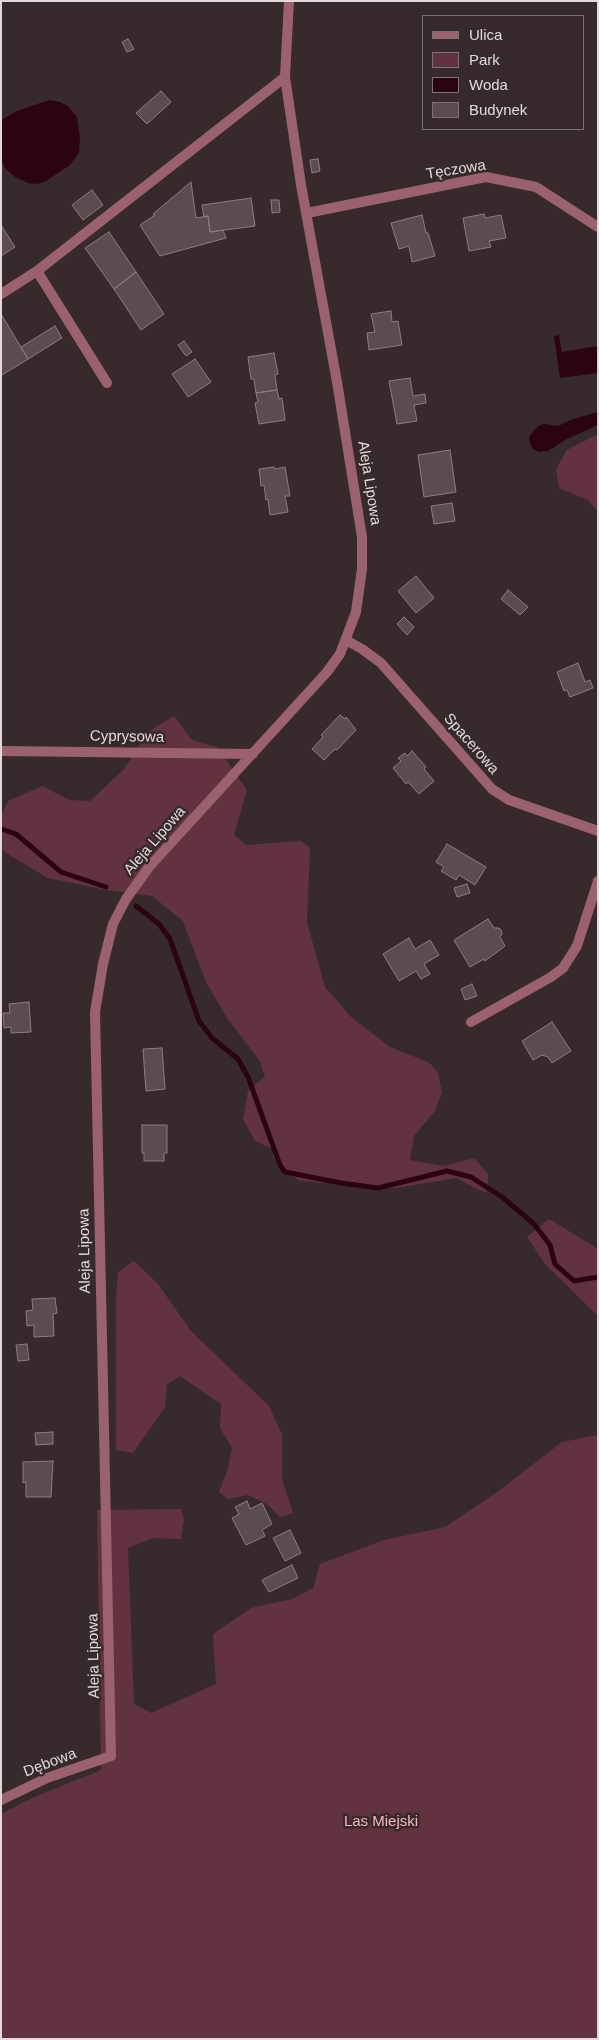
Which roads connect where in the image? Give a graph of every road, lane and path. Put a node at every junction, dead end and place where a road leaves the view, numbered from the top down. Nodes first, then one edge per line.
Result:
1 (289, 1) edge
2 (285, 77) junction
3 (308, 213) junction
4 (598, 227) edge
5 (37, 271) junction
6 (1, 294) edge
7 (107, 383) dead end
8 (346, 640) junction
9 (1, 751) edge
10 (253, 754) junction
11 (598, 831) edge
12 (598, 881) edge
13 (471, 1022) dead end
14 (111, 1756) joint
15 (1, 1800) edge

1 - 2 street, Aleja Lipowa
2 - 3 street, Aleja Lipowa
2 - 5 street
3 - 4 street, Tęczowa
3 - 8 street, Aleja Lipowa
5 - 6 street
5 - 7 street
8 - 10 street, Aleja Lipowa
8 - 11 street, Spacerowa
9 - 10 street, Cyprysowa
10 - 14 street, Aleja Lipowa
12 - 13 street
14 - 15 street, Dębowa

